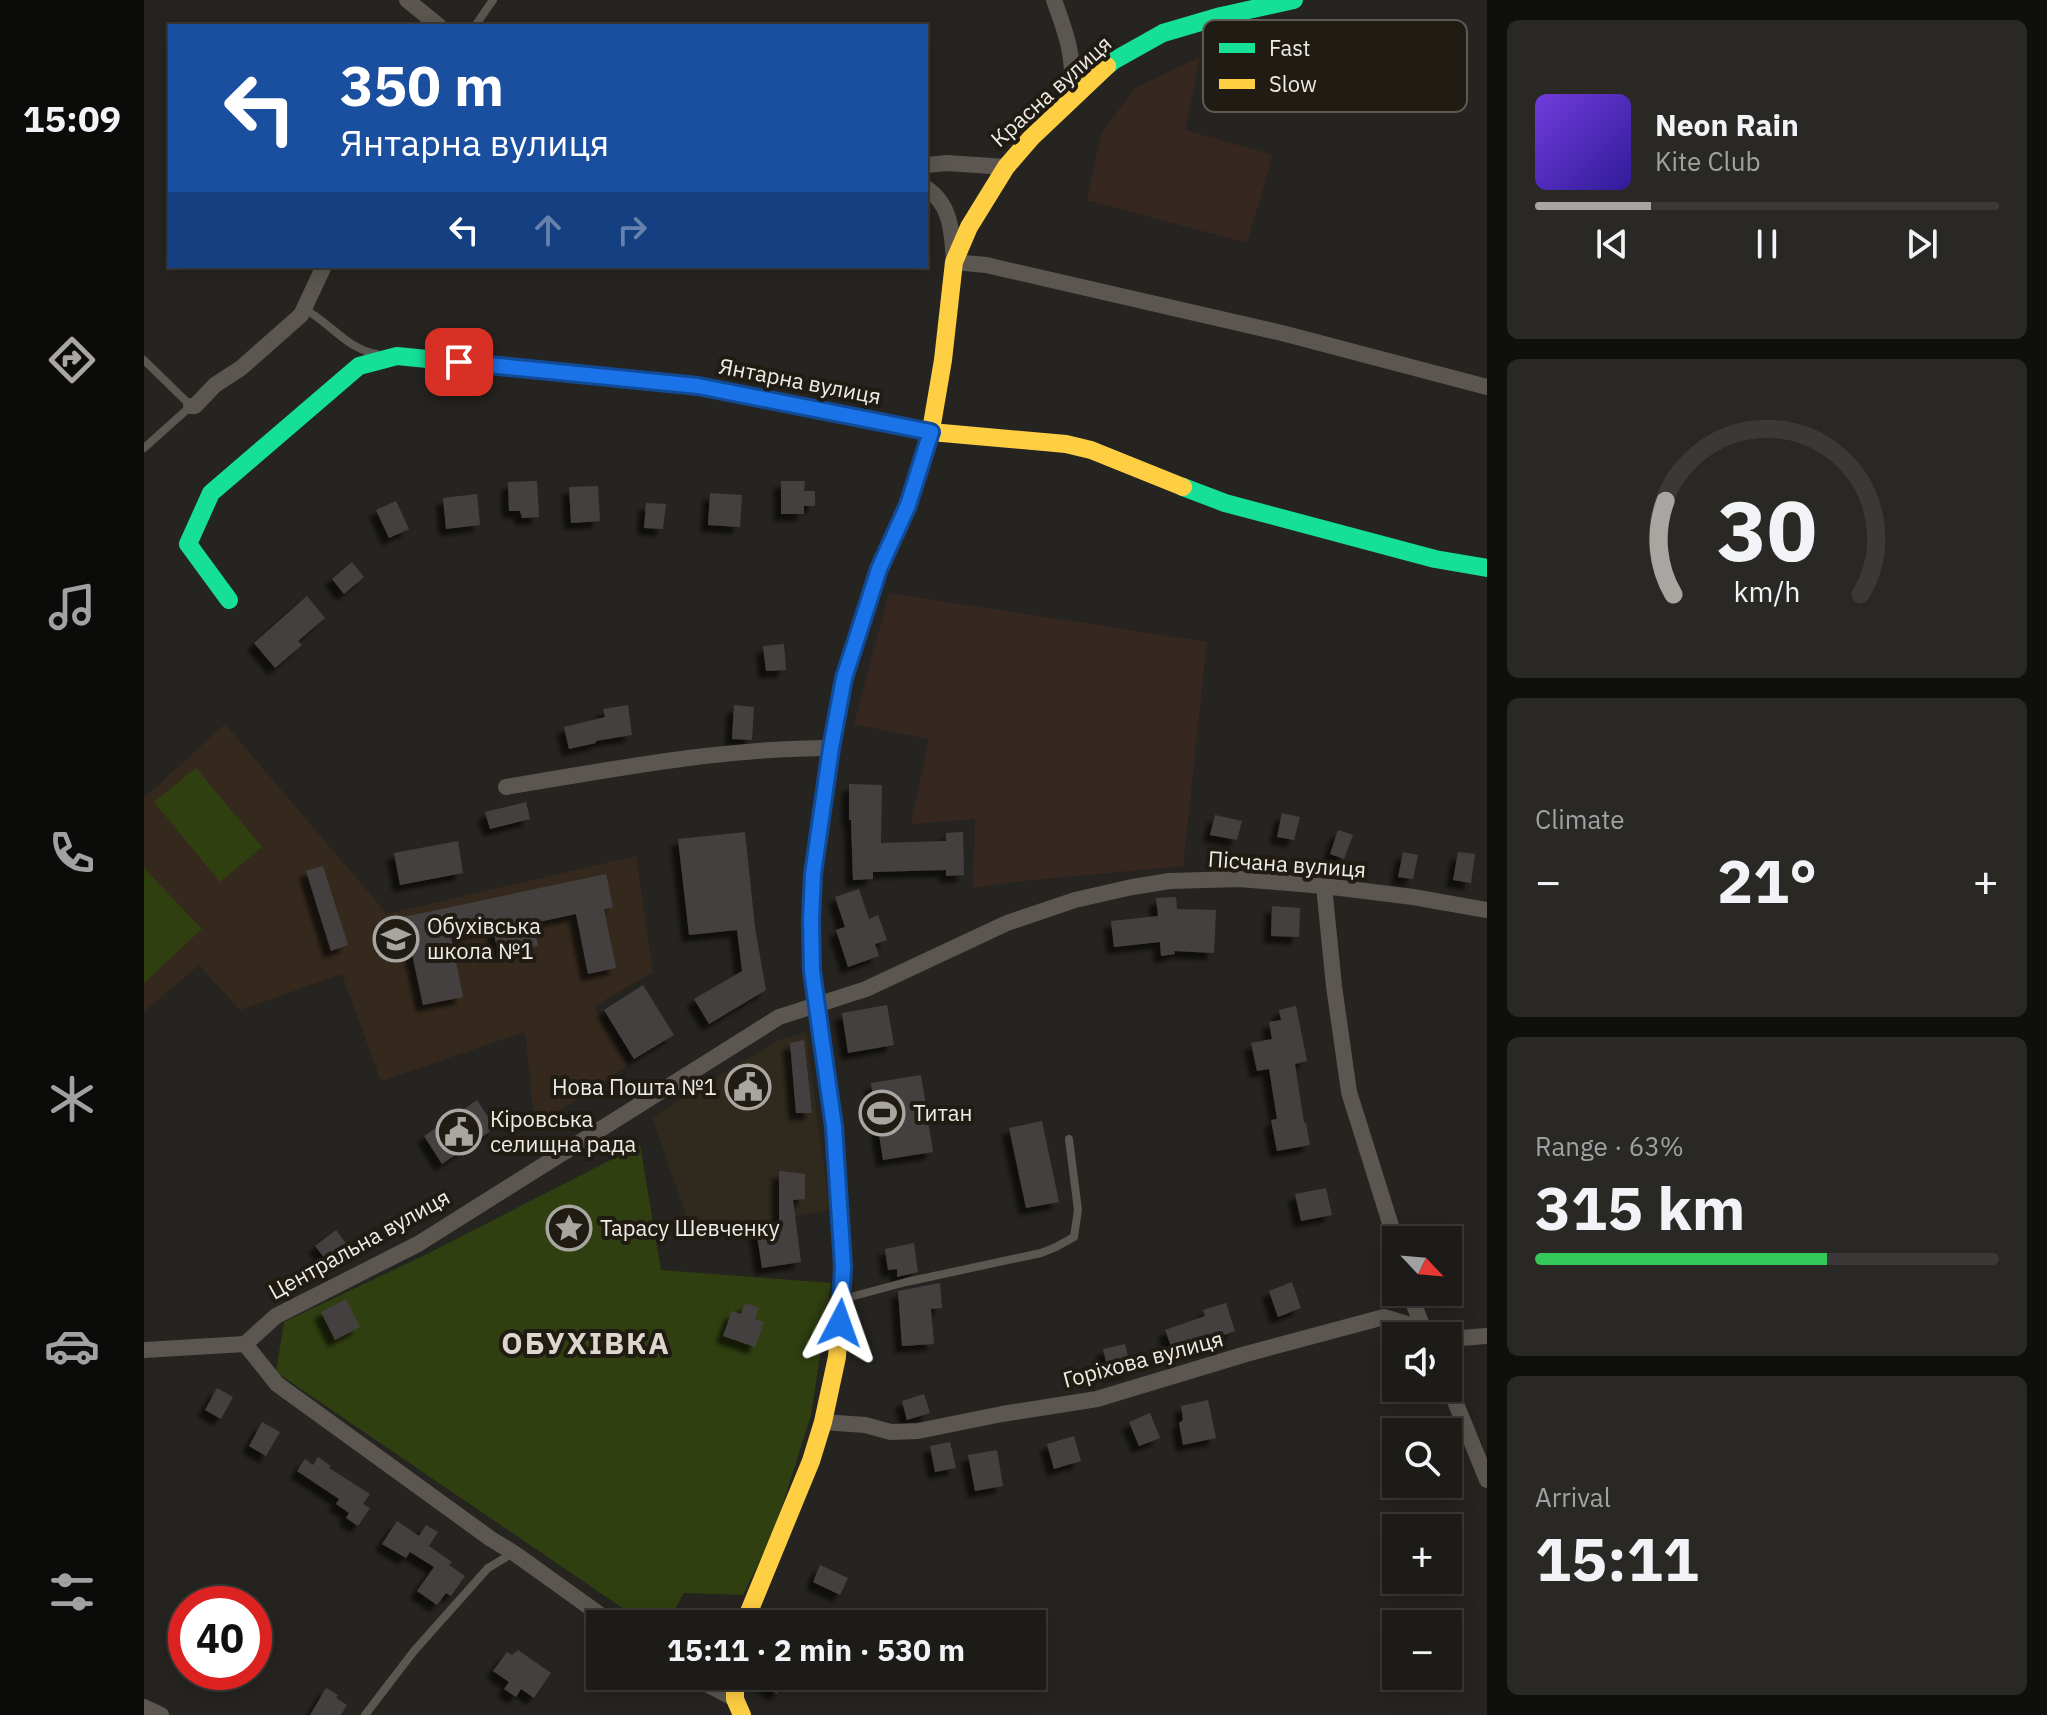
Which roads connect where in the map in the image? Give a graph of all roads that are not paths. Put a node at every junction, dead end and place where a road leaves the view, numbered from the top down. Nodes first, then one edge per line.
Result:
1 (407, 0) edge
2 (493, 0) edge
3 (1054, 0) edge
4 (1294, 0) edge
5 (1207, 20) edge
6 (1203, 21) edge
7 (437, 24) edge
8 (476, 24) edge
9 (1072, 98) junction
10 (928, 165) edge
11 (1006, 167) junction
12 (928, 189) edge
13 (954, 262) junction
14 (323, 268) edge
15 (303, 309) junction
16 (397, 356) junction
17 (144, 360) edge
18 (1487, 387) edge
19 (191, 406) junction
20 (931, 432) junction
21 (144, 448) edge
22 (1487, 568) edge
23 (229, 600) dead end
24 (831, 748) junction
25 (506, 787) dead end
26 (1324, 886) junction
27 (1487, 910) edge
28 (818, 1006) junction
29 (1069, 1139) dead end
30 (1391, 1226) edge
31 (842, 1299) junction
32 (1397, 1322) edge
33 (1487, 1336) edge
34 (1462, 1338) edge
35 (245, 1344) junction
36 (144, 1350) edge
37 (1455, 1402) edge
38 (823, 1422) junction
39 (1487, 1480) edge
40 (514, 1553) junction
41 (593, 1610) edge
42 (750, 1610) edge
43 (712, 1690) edge
44 (144, 1707) edge
45 (738, 1707) edge
46 (161, 1715) edge
47 (365, 1715) edge

1 - 7 street
2 - 8 lane
3 - 9 street
4 - 5 street, Красна вулиця
6 - 9 street, Красна вулиця
9 - 11 street, Красна вулиця
10 - 11 street, Красна вулиця
11 - 13 street
12 - 13 street
13 - 18 street
13 - 20 street
14 - 15 street
15 - 16 lane
15 - 19 street
16 - 20 street, Янтарна вулиця
16 - 23 street, Янтарна вулиця
17 - 19 lane
19 - 21 lane
20 - 22 street, Янтарна вулиця
20 - 24 street
24 - 25 street
24 - 28 street
26 - 27 street, Пісчана вулиця
26 - 28 street, Пісчана вулиця
26 - 30 street
28 - 31 street
28 - 35 street, Центральна вулиця
29 - 31 lane
31 - 38 street
32 - 38 street, Горіхова вулиця
33 - 34 street
35 - 36 street
35 - 40 street
37 - 39 street
38 - 42 street
40 - 41 street
40 - 47 lane
43 - 45 street
44 - 46 street

